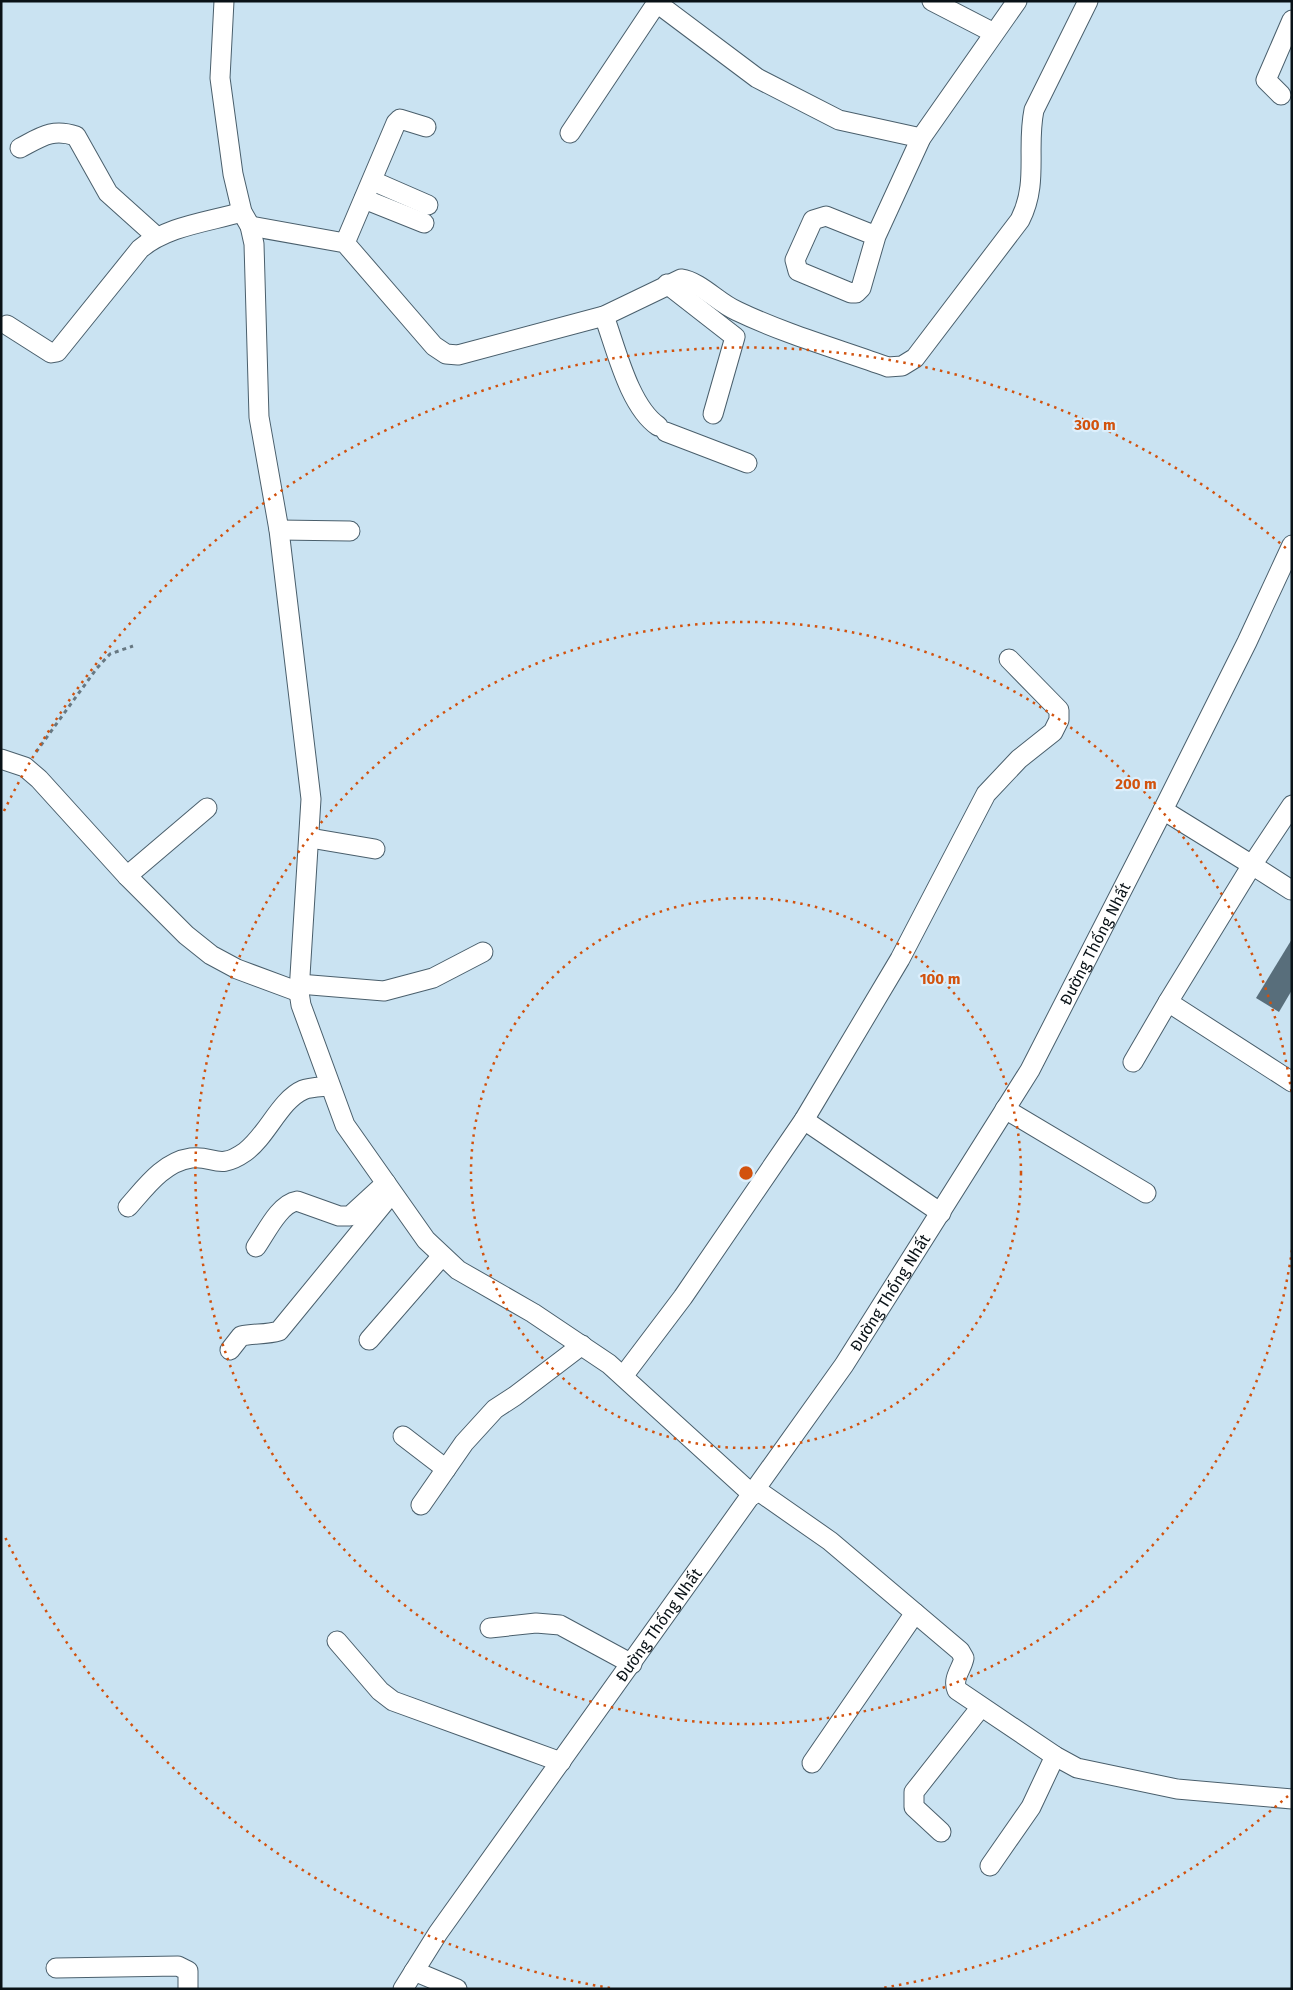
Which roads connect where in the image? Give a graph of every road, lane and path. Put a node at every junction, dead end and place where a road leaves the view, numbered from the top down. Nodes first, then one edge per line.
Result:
1 (224, 1) edge
2 (932, 1) edge
3 (1017, 1) edge
4 (1088, 1) edge
5 (658, 2) edge
6 (1292, 20) edge
7 (994, 33) junction
8 (1281, 95) dead end
9 (426, 127) dead end
10 (570, 132) dead end
11 (920, 138) junction
12 (20, 148) dead end
13 (372, 181) junction
14 (364, 199) junction
15 (246, 219) junction
16 (876, 236) junction
17 (156, 237) junction
18 (345, 243) junction
19 (667, 284) junction
20 (604, 316) junction
21 (8, 325) dead end
22 (713, 414) dead end
23 (747, 463) dead end
24 (279, 530) junction
25 (350, 531) dead end
26 (1292, 545) edge
27 (132, 646) dead end
28 (1009, 659) dead end
29 (1, 759) edge
30 (25, 767) junction
31 (1292, 805) edge
32 (207, 808) dead end
33 (1163, 810) junction
34 (310, 838) junction
35 (375, 850) dead end
36 (1252, 865) junction
37 (127, 876) junction
38 (1291, 890) edge
39 (483, 952) dead end
40 (299, 988) junction
41 (1168, 1002) junction
42 (1133, 1062) dead end
43 (1292, 1082) edge
44 (330, 1086) junction
45 (1005, 1109) junction
46 (804, 1120) junction
47 (389, 1188) junction
48 (1146, 1193) dead end
49 (128, 1207) dead end
50 (940, 1213) junction
51 (256, 1248) dead end
52 (442, 1256) junction
53 (369, 1340) dead end
54 (582, 1345) junction
55 (230, 1350) dead end
56 (624, 1375) junction
57 (403, 1436) dead end
58 (446, 1469) junction
59 (755, 1492) junction
60 (421, 1505) dead end
61 (915, 1613) junction
62 (490, 1628) dead end
63 (337, 1641) dead end
64 (632, 1664) junction
65 (981, 1707) junction
66 (1055, 1756) junction
67 (561, 1762) junction
68 (812, 1763) dead end
69 (1292, 1799) edge
70 (941, 1832) dead end
71 (990, 1866) dead end
72 (56, 1968) dead end
73 (414, 1971) junction
74 (188, 1989) edge
75 (403, 1989) edge
76 (457, 1989) edge

1 - 15 street
2 - 7 street
3 - 7 street
4 - 19 street
5 - 10 street
5 - 11 street
6 - 8 street
7 - 11 street
9 - 13 street
11 - 16 street
12 - 17 street
13 - 14 street
13 - 14 street
14 - 18 street
15 - 17 street
15 - 18 street
15 - 24 street
16 - 16 street
17 - 21 street
18 - 20 street
19 - 20 street
19 - 22 street
20 - 23 street
24 - 25 street
24 - 34 street
26 - 33 street, Đường Thống Nhất
27 - 30 path
28 - 46 street
29 - 30 street
30 - 37 street
31 - 36 street
32 - 37 street
33 - 36 street
33 - 45 street, Đường Thống Nhất
34 - 35 street
34 - 40 street
36 - 38 street
36 - 41 street
37 - 40 street
39 - 40 street
40 - 44 street
41 - 42 street
41 - 43 street
44 - 47 street
44 - 49 street
45 - 48 street
45 - 50 street, Đường Thống Nhất
46 - 50 street
46 - 56 street
47 - 51 street
47 - 52 street
47 - 55 street
50 - 59 street, Đường Thống Nhất
52 - 53 street
52 - 54 street
54 - 56 street
54 - 58 street
56 - 59 street
57 - 58 street
58 - 60 street
59 - 61 street
59 - 64 street, Đường Thống Nhất
61 - 65 street
61 - 68 street
62 - 64 street
63 - 67 street
64 - 67 street, Đường Thống Nhất
65 - 66 street
65 - 70 street
66 - 69 street
66 - 71 street
67 - 73 street, Đường Thống Nhất
72 - 74 street
73 - 75 street, Đường Thống Nhất
73 - 76 street

